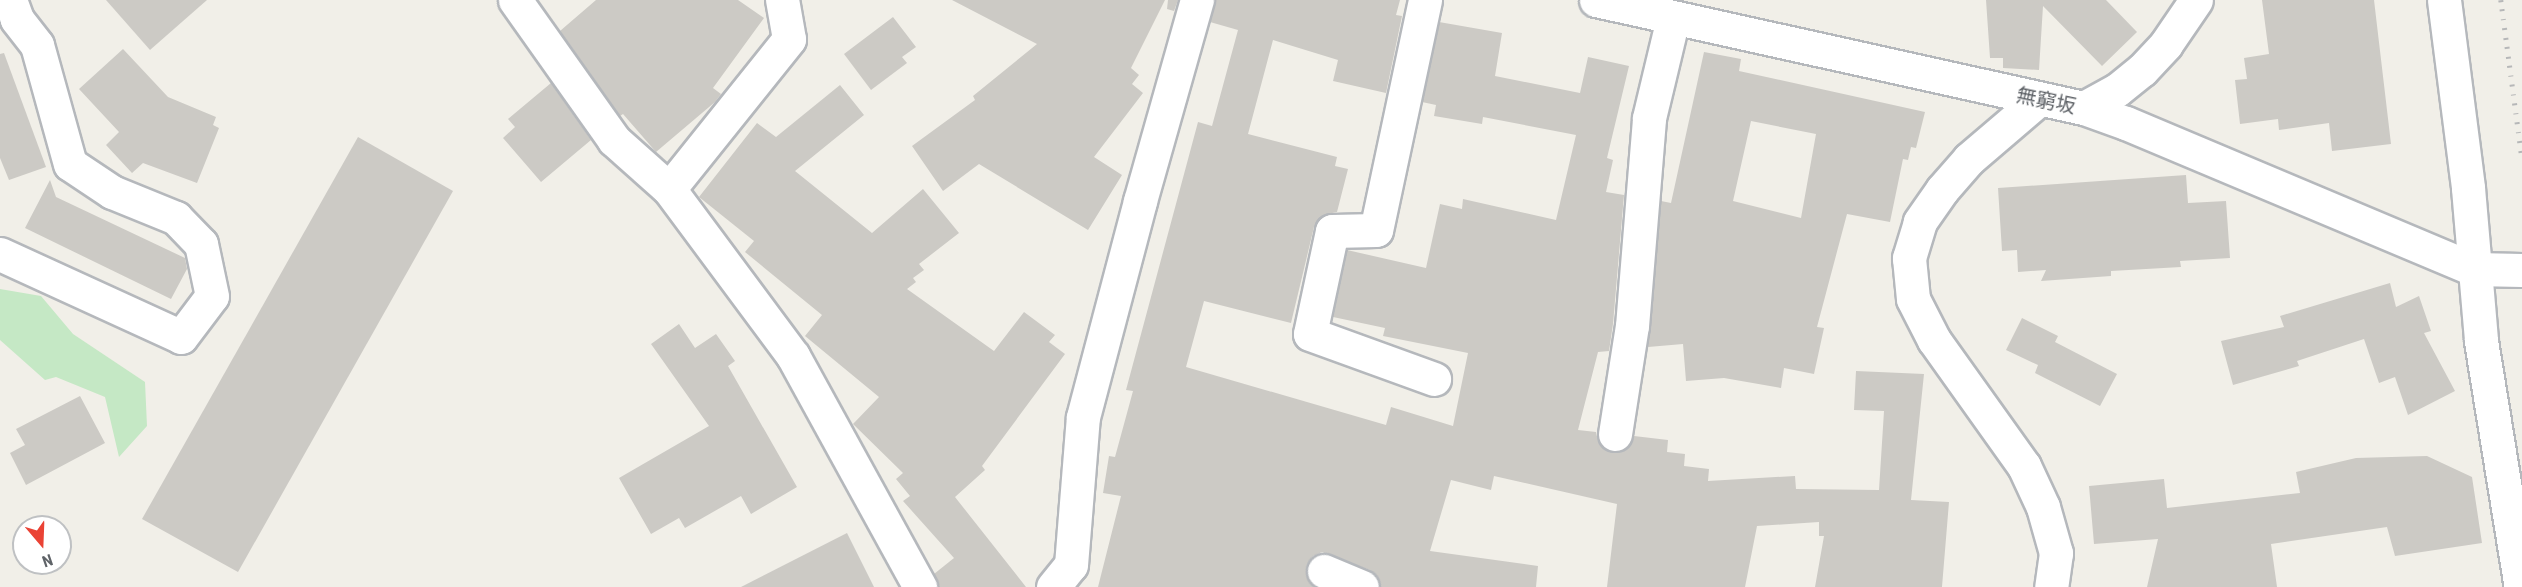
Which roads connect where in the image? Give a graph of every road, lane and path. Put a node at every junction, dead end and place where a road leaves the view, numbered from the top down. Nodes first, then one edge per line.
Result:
1 (10, 0) edge
2 (515, 0) edge
3 (782, 0) edge
4 (1197, 0) edge
5 (1425, 0) edge
6 (1596, 0) edge
7 (2196, 0) edge
8 (2444, 0) edge
9 (1673, 18) junction
10 (2038, 100) junction
11 (2084, 108) junction
12 (669, 189) junction
13 (0, 254) edge
14 (2474, 269) junction
15 (2522, 270) edge
16 (1434, 379) dead end
17 (1615, 434) dead end
18 (1324, 571) dead end
19 (920, 587) edge
20 (1053, 587) edge
21 (1362, 587) edge
22 (2051, 587) edge
23 (2521, 587) edge

1 - 13 street
2 - 12 street
3 - 12 street
4 - 20 street
5 - 16 street
6 - 9 street, 無窮坂
7 - 11 street
8 - 14 street
9 - 10 street, 無窮坂
9 - 17 street
10 - 11 street, 無窮坂
10 - 22 street
11 - 14 street, 無窮坂
12 - 19 street
14 - 15 street
14 - 23 street
18 - 21 street

